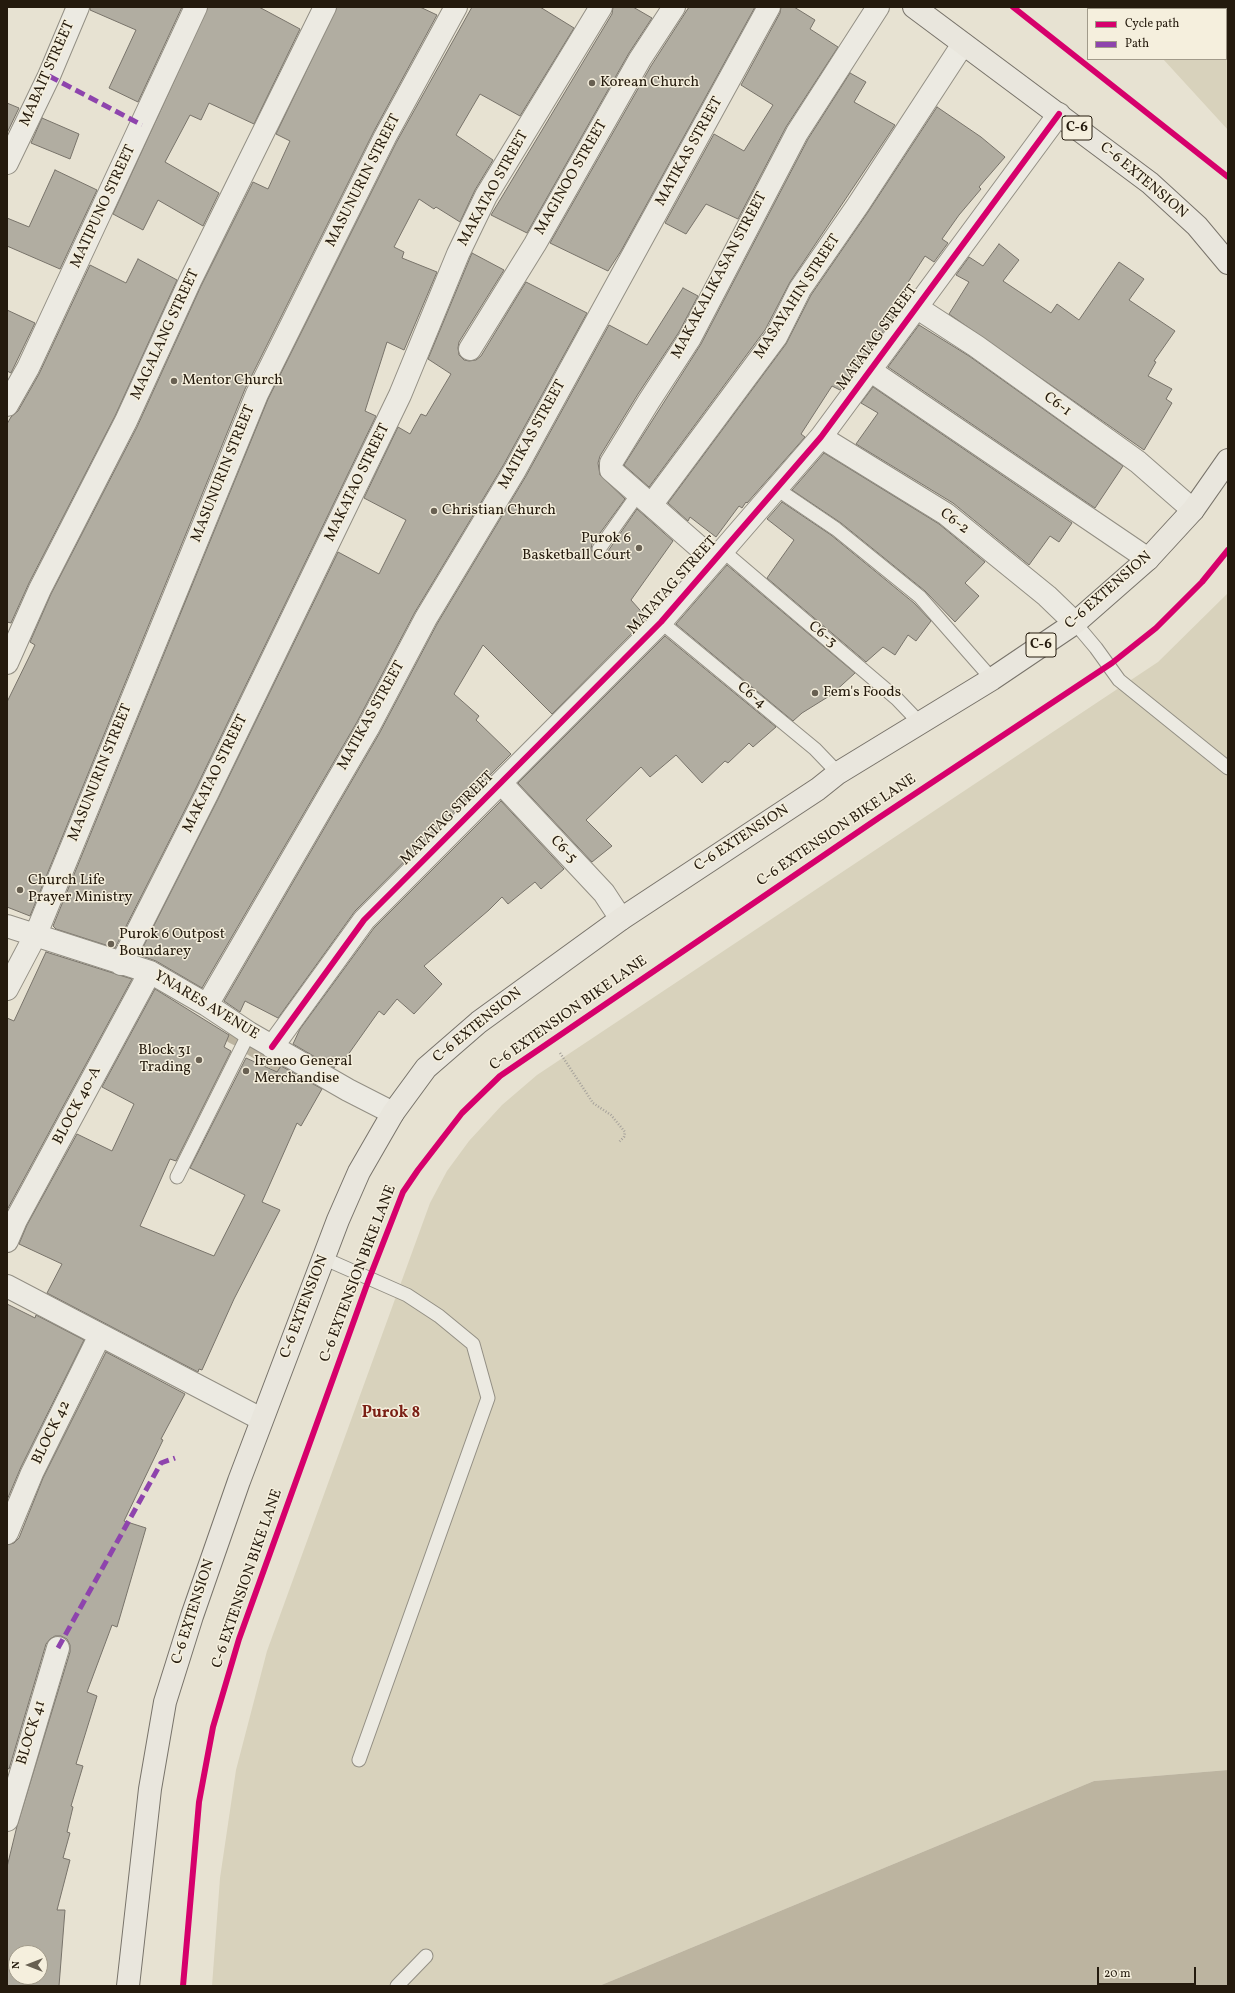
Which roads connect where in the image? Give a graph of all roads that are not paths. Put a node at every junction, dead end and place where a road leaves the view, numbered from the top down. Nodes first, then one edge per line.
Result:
1 (78, 7) edge
2 (196, 7) edge
3 (325, 7) edge
4 (456, 7) edge
5 (601, 7) edge
6 (674, 7) edge
7 (769, 7) edge
8 (878, 7) edge
9 (914, 7) edge
10 (963, 44) junction
11 (1059, 114) junction
12 (7, 163) edge
13 (1228, 263) edge
14 (916, 307) junction
15 (470, 349) dead end
16 (871, 371) junction
17 (7, 405) edge
18 (821, 437) junction
19 (1228, 461) edge
20 (777, 489) junction
21 (645, 499) junction
22 (1193, 510) junction
23 (599, 549) dead end
24 (718, 555) junction
25 (1148, 559) junction
26 (661, 622) junction
27 (1075, 623) junction
28 (7, 663) edge
29 (992, 679) junction
30 (919, 722) junction
31 (1228, 768) edge
32 (838, 773) junction
33 (502, 784) junction
34 (621, 919) junction
35 (7, 926) edge
36 (36, 934) junction
37 (122, 964) junction
38 (150, 972) junction
39 (7, 989) edge
40 (207, 1005) junction
41 (249, 1033) junction
42 (272, 1047) junction
43 (393, 1113) junction
44 (177, 1177) dead end
45 (7, 1241) edge
46 (323, 1258) junction
47 (7, 1286) edge
48 (100, 1335) junction
49 (262, 1419) junction
50 (7, 1533) edge
51 (58, 1648) dead end
52 (359, 1760) dead end
53 (7, 1820) edge
54 (426, 1956) dead end
55 (128, 1986) edge
56 (397, 1986) edge

1 - 12 street, MABAIT STREET
2 - 17 street, MATIPUNO STREET
3 - 28 street, MAGALANG STREET
4 - 36 street, MASUNURIN STREET
5 - 37 street, MAKATAO STREET
6 - 15 street, MAGINOO STREET
7 - 40 street, MATIKAS STREET
8 - 21 street, MAKAKALIKASAN STREET
9 - 10 main road, C-6 EXTENSION / C-6
10 - 11 main road, C-6 EXTENSION / C-6
10 - 21 street, MASAYAHIN STREET
11 - 13 main road, C-6 EXTENSION / C-6
11 - 14 street, MATATAG STREET
14 - 16 street, MATATAG STREET
14 - 22 street, C6-1
16 - 18 street, MATATAG STREET
16 - 25 street
18 - 20 street, MATATAG STREET
18 - 27 street, C6-2
19 - 22 main road, C-6 EXTENSION / C-6
20 - 24 street, MATATAG STREET
20 - 29 lane
21 - 23 lane
21 - 24 street, MAKAKALIKASAN STREET
22 - 25 main road, C-6 EXTENSION / C-6
24 - 26 street, MATATAG STREET
24 - 30 lane, C6-3
25 - 27 main road, C-6 EXTENSION / C-6
26 - 32 lane, C6-4
26 - 33 street, MATATAG STREET
27 - 29 main road, C-6 EXTENSION / C-6
27 - 31 lane
29 - 30 main road, C-6 EXTENSION / C-6
30 - 32 main road, C-6 EXTENSION / C-6
32 - 34 main road, C-6 EXTENSION / C-6
33 - 34 street, C6-5
33 - 42 street, MATATAG STREET
34 - 43 main road, C-6 EXTENSION
35 - 36 street, YNARES AVENUE
36 - 37 street, YNARES AVENUE
36 - 39 street
37 - 38 street, YNARES AVENUE
38 - 40 street, YNARES AVENUE
38 - 45 street, BLOCK 40-A
40 - 41 street, YNARES AVENUE
41 - 42 street, YNARES AVENUE
41 - 44 lane
42 - 43 street, YNARES AVENUE
43 - 46 main road, C-6 EXTENSION
46 - 49 main road, C-6 EXTENSION
46 - 52 lane
47 - 48 street
48 - 49 street
48 - 50 street, BLOCK 42
49 - 55 main road, C-6 EXTENSION
51 - 53 street, BLOCK 41
54 - 56 lane

